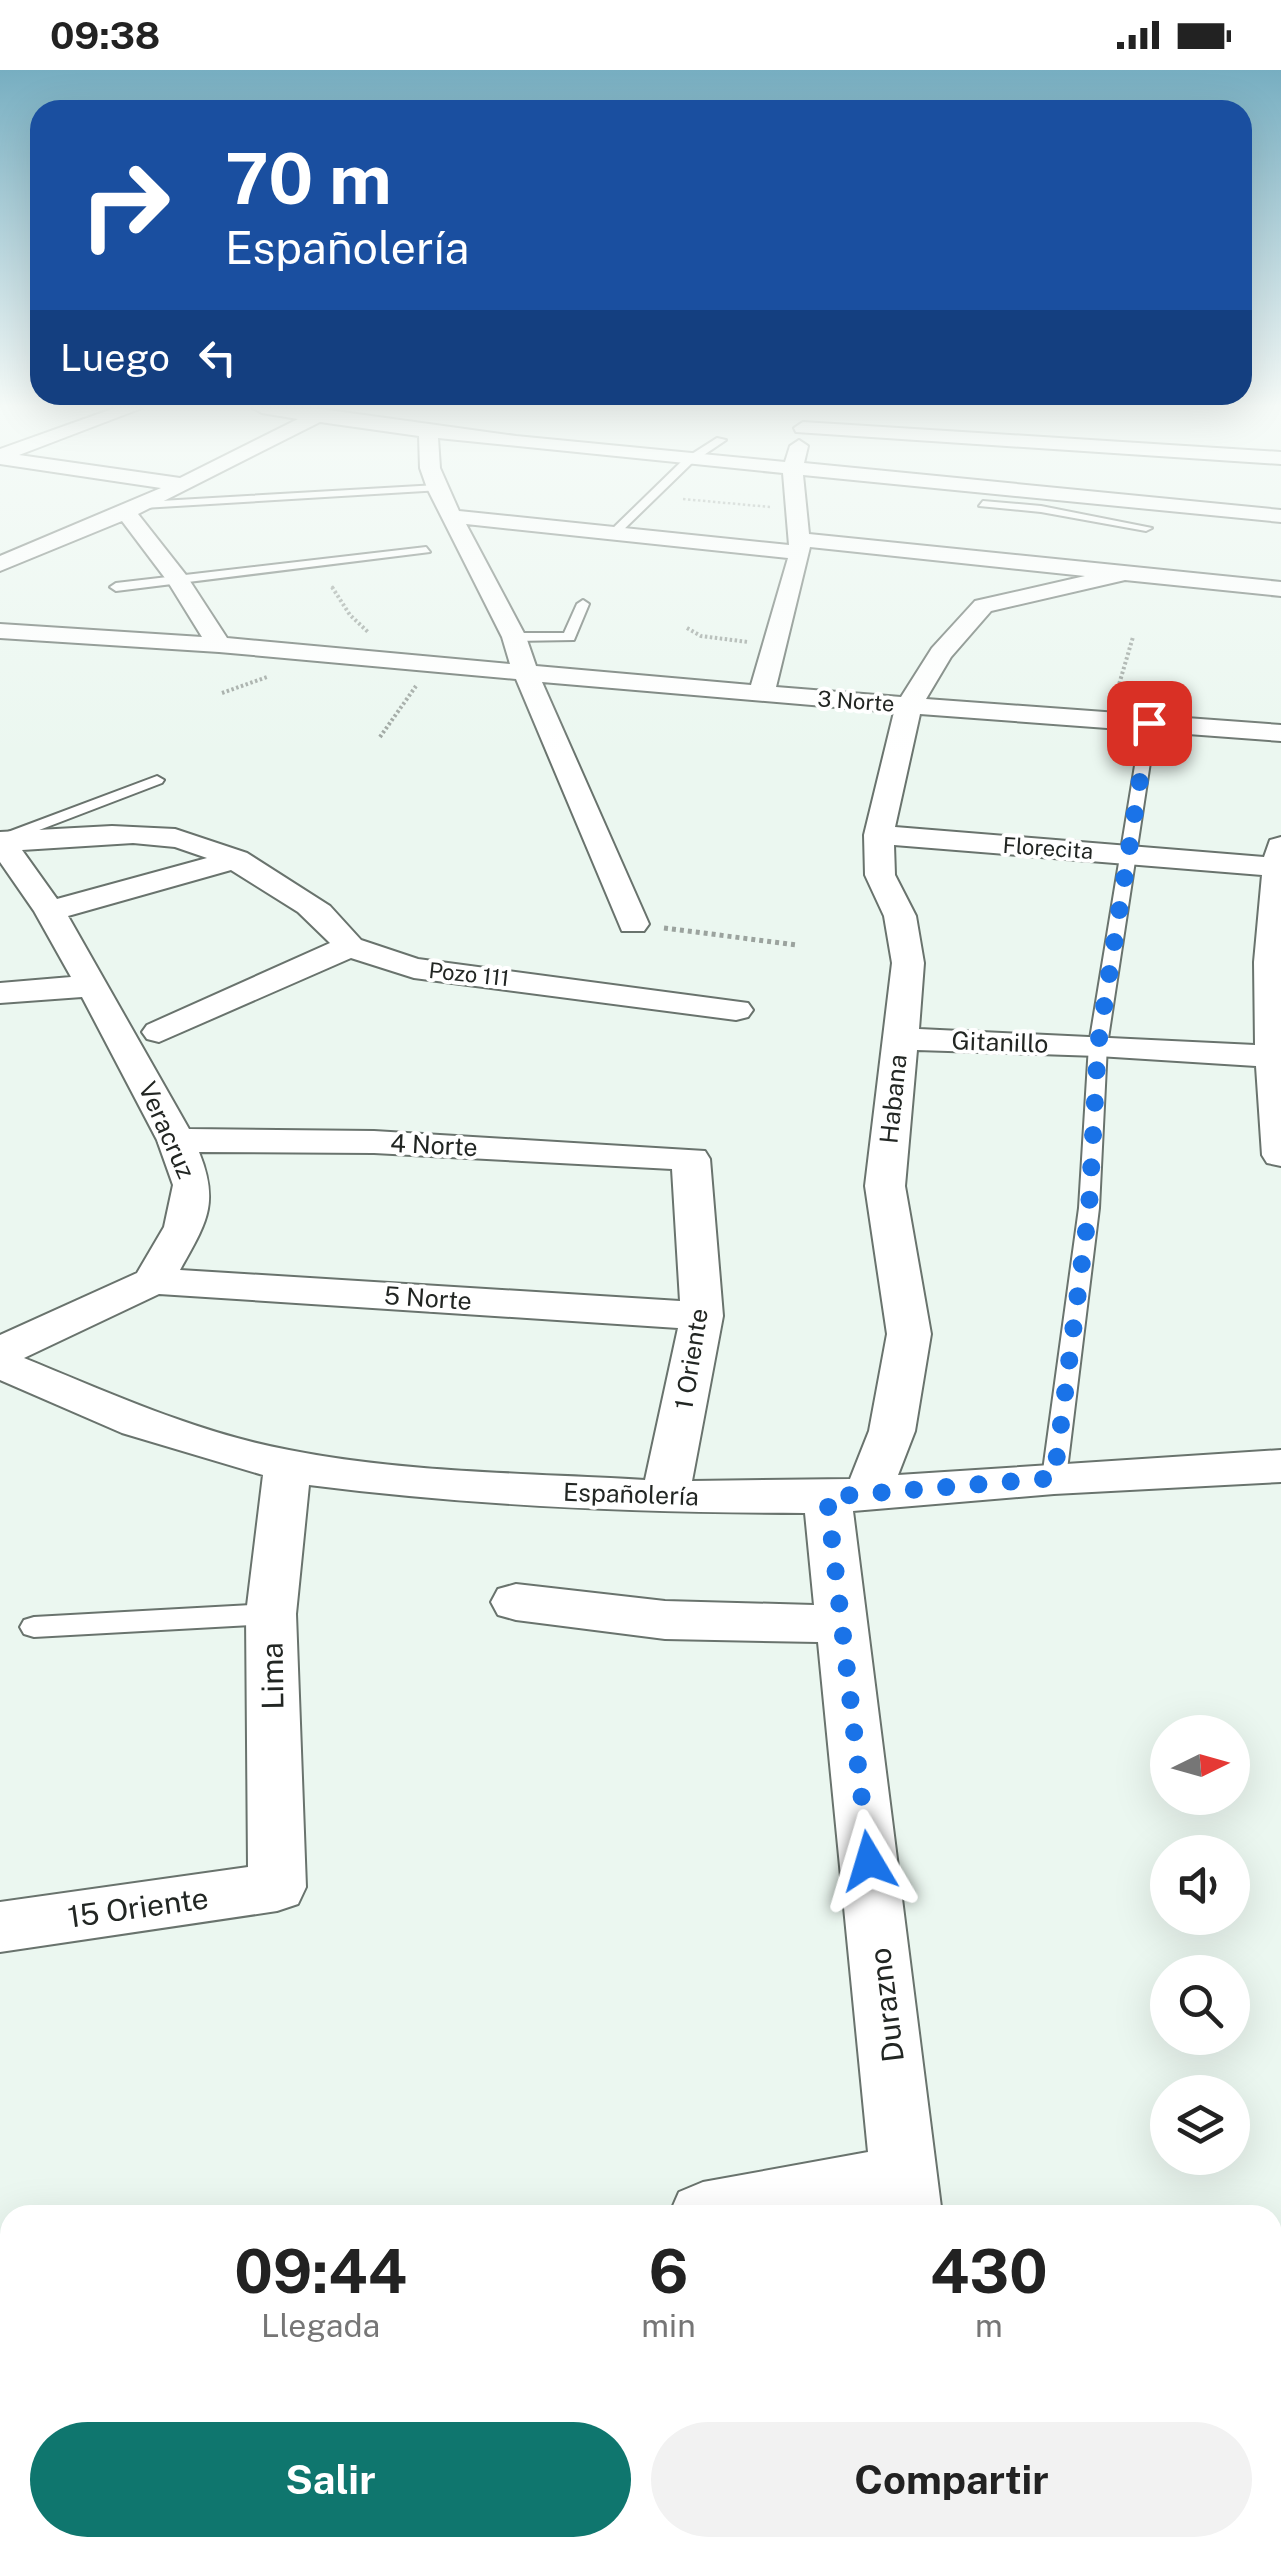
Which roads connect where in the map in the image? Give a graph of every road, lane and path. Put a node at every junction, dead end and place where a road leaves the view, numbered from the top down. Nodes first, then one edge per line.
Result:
1 (98, 524) edge
2 (144, 524) edge
3 (456, 524) edge
4 (529, 524) edge
5 (623, 524) edge
6 (799, 524) edge
7 (1124, 524) edge
8 (1146, 528) dead end
9 (614, 533) junction
10 (801, 546) junction
11 (426, 550) dead end
12 (0, 564) edge
13 (1128, 572) junction
14 (178, 580) junction
15 (116, 586) dead end
16 (332, 586) dead end
17 (1281, 589) edge
18 (583, 604) dead end
19 (688, 628) dead end
20 (0, 631) edge
21 (1133, 637) dead end
22 (514, 638) junction
23 (219, 645) junction
24 (773, 645) junction
25 (398, 661) junction
26 (431, 665) junction
27 (525, 672) junction
28 (761, 694) junction
29 (909, 705) junction
30 (1109, 720) junction
31 (1149, 723) junction
32 (1281, 734) edge
33 (380, 736) dead end
34 (157, 780) dead end
35 (879, 834) junction
36 (2, 841) edge
37 (1127, 854) junction
38 (236, 859) junction
39 (1278, 871) edge
40 (50, 911) junction
41 (633, 924) joint
42 (1276, 926) edge
43 (797, 945) dead end
44 (349, 947) junction
45 (92, 986) junction
46 (0, 993) edge
47 (736, 1010) dead end
48 (160, 1032) dead end
49 (899, 1039) junction
50 (1098, 1045) junction
51 (1276, 1057) edge
52 (176, 1140) junction
53 (1281, 1155) edge
54 (691, 1159) joint
55 (153, 1281) junction
56 (702, 1316) junction
57 (0, 1352) edge
58 (0, 1364) edge
59 (287, 1466) junction
60 (1281, 1466) edge
61 (1054, 1478) junction
62 (847, 1496) junction
63 (665, 1497) junction
64 (516, 1602) dead end
65 (270, 1614) junction
66 (842, 1624) junction
67 (34, 1627) dead end
68 (276, 1886) joint
69 (0, 1927) edge
70 (907, 2196) edge
71 (810, 2205) edge

1 - 12 street
2 - 14 street
3 - 22 street
4 - 9 street
5 - 9 lane
6 - 10 street
7 - 8 lane
9 - 10 street
10 - 13 street
10 - 24 street
11 - 14 lane
13 - 17 street
13 - 29 street, Habana
14 - 15 lane
14 - 23 street
16 - 25 path
18 - 22 lane
19 - 24 path
20 - 23 street, 3 Norte
21 - 30 path
22 - 27 street
23 - 25 street, 3 Norte
24 - 28 street
25 - 26 street, 3 Norte
26 - 27 street, 3 Norte
26 - 33 path
27 - 28 street, 3 Norte
27 - 41 street
28 - 29 street, 3 Norte
29 - 30 street, 3 Norte
29 - 35 street, Habana
30 - 31 street, 3 Norte
31 - 32 street, 3 Norte
31 - 37 lane
34 - 36 lane
35 - 37 street, Florecita
35 - 49 street, Habana
36 - 38 street
36 - 40 street, Veracruz
37 - 39 street, Florecita
37 - 50 lane
38 - 40 street
38 - 44 street
39 - 42 street
40 - 45 street, Veracruz
41 - 43 path
42 - 51 street
44 - 47 street, Pozo 111
44 - 48 street
45 - 46 street
45 - 52 street, Veracruz
49 - 50 street, Gitanillo
49 - 62 street, Habana
50 - 51 street, Gitanillo
50 - 61 lane
51 - 53 street
52 - 54 street, 4 Norte
52 - 55 street, Veracruz
54 - 56 street, 1 Oriente
55 - 56 street, 5 Norte
55 - 57 street
56 - 63 street, 1 Oriente
58 - 59 street, Españolería
59 - 63 street, Españolería
59 - 65 street, Lima
60 - 61 street, Españolería
61 - 62 street, Españolería
62 - 63 street, Españolería
62 - 66 street, Durazno
64 - 66 street
65 - 67 lane
65 - 68 street, Lima
66 - 70 street, Durazno
68 - 69 street, 15 Oriente
70 - 71 street

